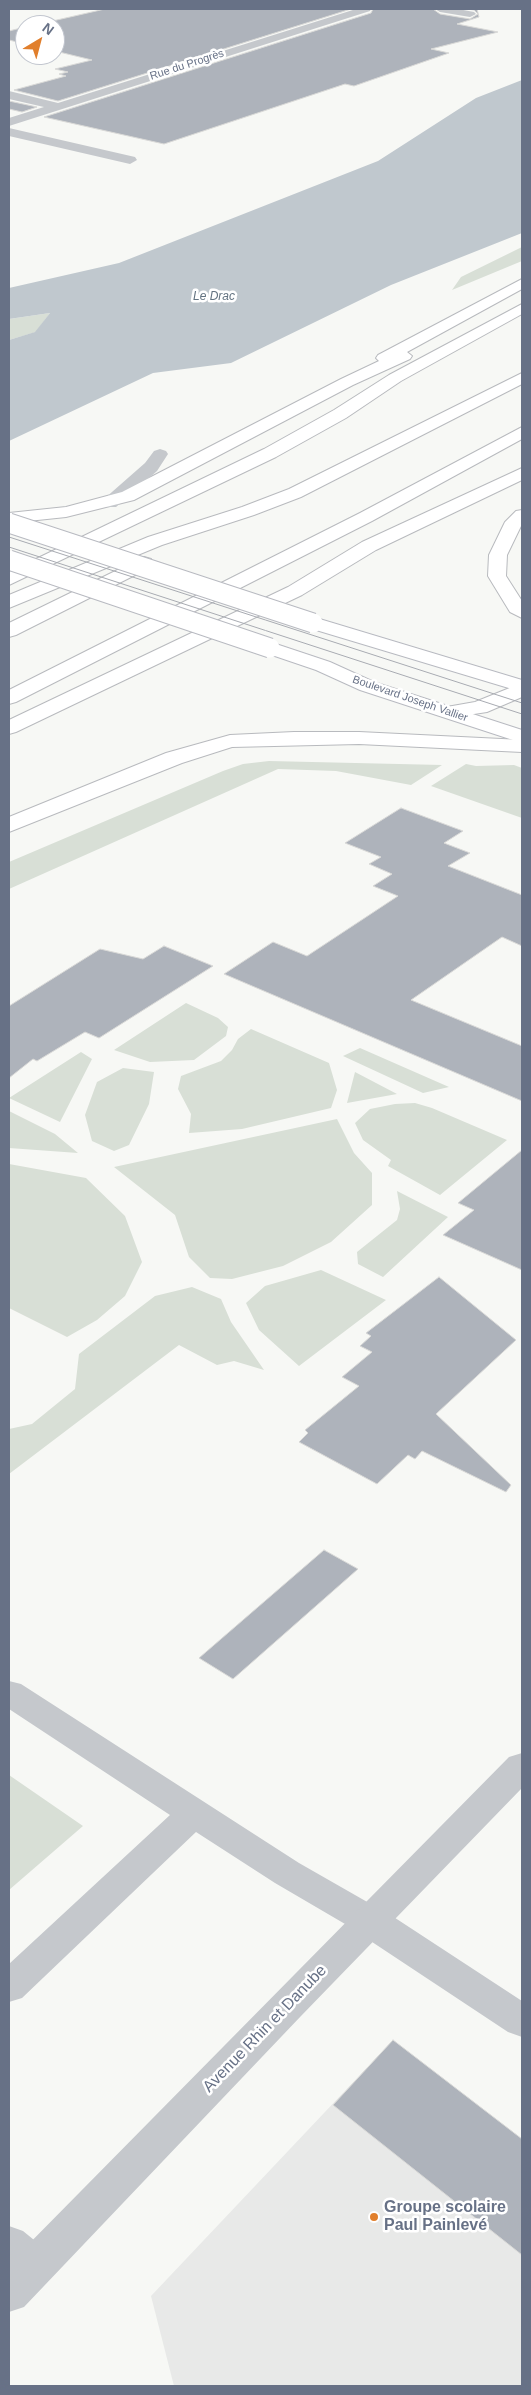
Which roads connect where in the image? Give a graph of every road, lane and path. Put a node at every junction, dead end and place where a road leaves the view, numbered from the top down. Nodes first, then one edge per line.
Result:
1 (366, 9) edge
2 (440, 9) edge
3 (470, 14) dead end
4 (9, 95) edge
5 (58, 106) junction
6 (9, 122) edge
7 (9, 132) edge
8 (130, 160) dead end
9 (522, 283) edge
10 (522, 304) edge
11 (522, 308) edge
12 (522, 378) edge
13 (347, 382) junction
14 (522, 432) edge
15 (160, 454) dead end
16 (522, 473) edge
17 (110, 502) junction
18 (248, 511) junction
19 (522, 515) edge
20 (9, 518) edge
21 (9, 523) edge
22 (9, 560) edge
23 (9, 579) edge
24 (9, 602) edge
25 (522, 612) edge
26 (9, 631) edge
27 (522, 688) edge
28 (9, 698) edge
29 (448, 712) junction
30 (9, 728) edge
31 (522, 737) edge
32 (522, 746) edge
33 (9, 825) edge
34 (9, 1693) edge
35 (522, 1766) edge
36 (194, 1814) junction
37 (370, 1921) junction
38 (9, 1987) edge
39 (522, 2021) edge
40 (18, 2268) edge

1 - 5 street, Rue du Progrès
2 - 3 street
4 - 5 street
5 - 6 street, Rue du Progrès
7 - 8 street
9 - 13 main road
10 - 13 main road
11 - 23 main road
12 - 18 main road
13 - 17 main road
14 - 28 main road
15 - 17 lane
16 - 30 main road
17 - 20 main road
18 - 24 main road
18 - 26 main road
19 - 25 main road
21 - 27 main road, bridge
22 - 29 main road, Boulevard Joseph Vallier, bridge
27 - 29 main road
29 - 31 main road, Boulevard Joseph Vallier
32 - 33 main road
34 - 36 lane
35 - 37 street, Avenue Rhin et Danube
36 - 37 lane
36 - 38 lane
37 - 39 street
37 - 40 street, Avenue Rhin et Danube

